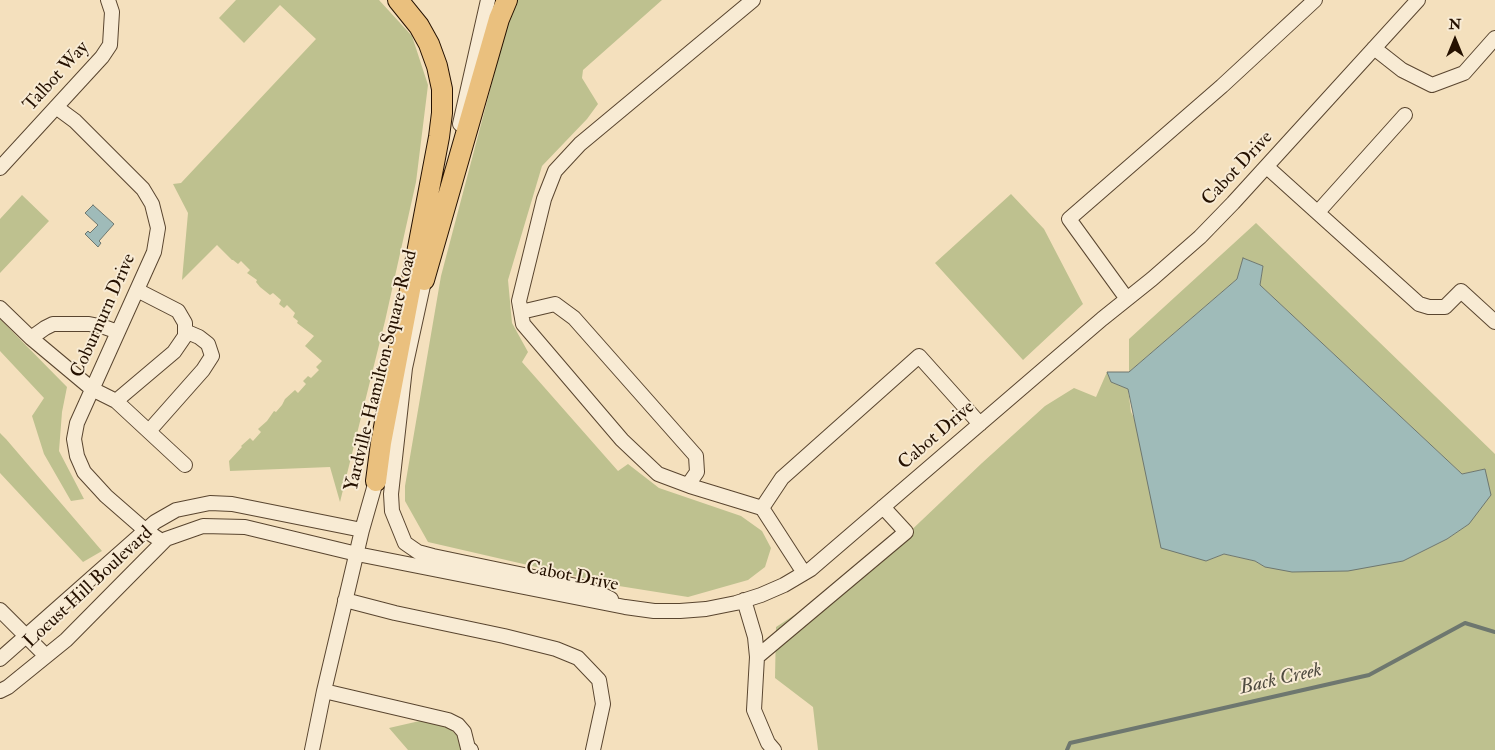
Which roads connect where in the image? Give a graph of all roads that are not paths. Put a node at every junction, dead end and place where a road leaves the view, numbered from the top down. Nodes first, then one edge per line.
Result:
1 (108, 0) edge
2 (398, 0) edge
3 (488, 0) edge
4 (507, 0) edge
5 (754, 0) edge
6 (1315, 0) edge
7 (1418, 0) edge
8 (1495, 38) edge
9 (1374, 48) junction
10 (56, 107) junction
11 (1405, 115) dead end
12 (1267, 167) junction
13 (0, 168) edge
14 (1318, 212) junction
15 (424, 280) junction
16 (137, 290) junction
17 (1127, 299) junction
18 (0, 308) edge
19 (521, 312) junction
20 (1495, 322) edge
21 (185, 331) junction
22 (118, 332) junction
23 (32, 338) junction
24 (405, 368) junction
25 (92, 389) junction
26 (116, 402) junction
27 (980, 424) junction
28 (149, 431) junction
29 (185, 465) dead end
30 (376, 481) junction
31 (688, 486) junction
32 (883, 507) junction
33 (762, 508) junction
34 (145, 530) junction
35 (362, 530) junction
36 (163, 542) junction
37 (357, 554) junction
38 (804, 573) junction
39 (345, 600) junction
40 (744, 600) junction
41 (625, 607) junction
42 (0, 610) edge
43 (26, 637) junction
44 (46, 656) junction
45 (757, 657) junction
46 (0, 659) edge
47 (0, 691) edge
48 (324, 691) junction
49 (312, 750) edge
50 (471, 750) edge
51 (593, 750) edge
52 (774, 750) edge

1 - 10 street, Talbot Way
2 - 30 highway
3 - 15 street, Yardville-Hamilton Square Road
4 - 15 highway
5 - 19 street
6 - 17 street
7 - 9 street, Cabot Drive
8 - 9 street
9 - 12 street, Cabot Drive
10 - 13 street, Talbot Way
10 - 16 street, Coburnurn Drive
11 - 14 street
12 - 14 street
12 - 17 street, Cabot Drive
14 - 20 street
15 - 24 street, Yardville-Hamilton Square Road
16 - 21 street
16 - 22 street, Coburnurn Drive
17 - 27 street, Cabot Drive
18 - 23 street
19 - 31 street
19 - 31 street
21 - 26 street
21 - 28 street
22 - 23 street
22 - 25 street, Coburnurn Drive
23 - 25 street
24 - 30 street, Yardville-Hamilton Square Road
24 - 41 street
25 - 26 street
25 - 34 street, Coburnurn Drive
26 - 28 street
27 - 32 street, Cabot Drive
27 - 33 street
28 - 29 street
30 - 35 street, Yardville-Hamilton Square Road
31 - 33 street
32 - 38 street, Cabot Drive
32 - 45 street
33 - 38 street
34 - 35 street, Locust Hill Boulevard
34 - 36 street, Coburnurn Drive
34 - 43 street, Locust Hill Boulevard
35 - 37 street, Yardville-Hamilton Square Road
36 - 37 street, Locust Hill Boulevard
36 - 44 street, Locust Hill Boulevard
37 - 39 street, Yardville-Hamilton Square Road
37 - 41 street, Cabot Drive
38 - 40 street, Cabot Drive
39 - 48 street, Yardville-Hamilton Square Road
39 - 51 street
40 - 41 street, Cabot Drive
40 - 45 street
42 - 43 street
43 - 44 street
43 - 46 street, Locust Hill Boulevard
44 - 47 street, Locust Hill Boulevard
45 - 52 street
48 - 49 street, Yardville-Hamilton Square Road
48 - 50 street

